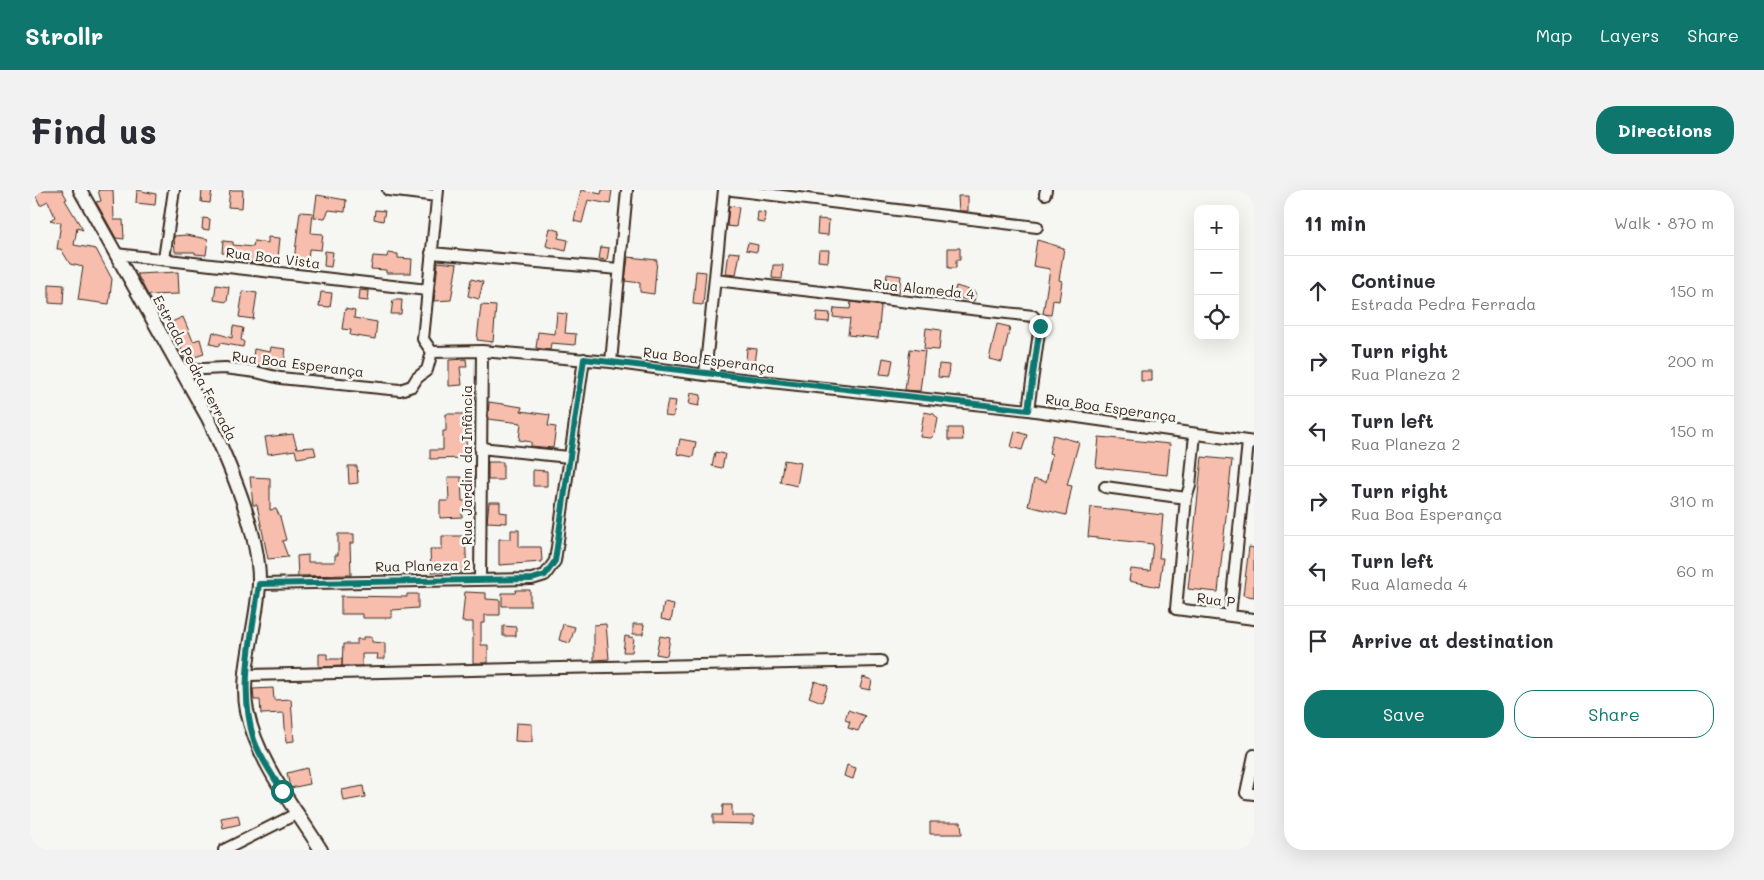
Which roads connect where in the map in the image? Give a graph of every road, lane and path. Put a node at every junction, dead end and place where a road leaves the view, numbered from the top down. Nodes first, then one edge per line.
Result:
1 (80, 190) edge
2 (174, 190) edge
3 (388, 190) edge
4 (627, 190) edge
5 (724, 190) edge
6 (732, 190) edge
7 (438, 193) edge
8 (1037, 227) dead end
9 (431, 253) junction
10 (116, 254) junction
11 (164, 259) junction
12 (619, 270) junction
13 (716, 280) junction
14 (428, 290) junction
15 (482, 351) junction
16 (432, 352) junction
17 (584, 359) junction
18 (611, 362) junction
19 (180, 370) junction
20 (705, 375) junction
21 (1028, 410) junction
22 (1195, 434) junction
23 (1251, 442) edge
24 (480, 448) junction
25 (569, 457) junction
26 (1105, 487) dead end
27 (1186, 498) junction
28 (480, 579) junction
29 (259, 584) junction
30 (1230, 616) junction
31 (1254, 619) edge
32 (881, 661) dead end
33 (247, 675) junction
34 (1254, 755) edge
35 (1250, 793) edge
36 (298, 813) junction
37 (224, 850) edge
38 (321, 850) edge

1 - 10 street, Estrada Pedra Ferrada
2 - 11 street
3 - 7 street
4 - 12 street
5 - 13 street
6 - 8 street
7 - 9 street
9 - 12 street
9 - 14 street
10 - 11 street, Rua Boa Vista
10 - 19 street, Estrada Pedra Ferrada
11 - 14 street, Rua Boa Vista
12 - 18 street
13 - 20 street
13 - 21 street, Rua Alameda 4
14 - 16 street
15 - 16 street, Rua Boa Esperança
15 - 17 street, Rua Boa Esperança
15 - 24 street, Rua Jardim da Infância
16 - 19 street, Rua Boa Esperança
17 - 18 street, Rua Boa Esperança
17 - 25 street, Rua Planeza 2
18 - 20 street, Rua Boa Esperança
19 - 29 street, Estrada Pedra Ferrada
20 - 21 street, Rua Boa Esperança
21 - 22 street, Rua Boa Esperança
22 - 23 street, Rua Boa Esperança
22 - 27 street
23 - 30 street
24 - 25 street
24 - 28 street, Rua Jardim da Infância
25 - 28 street, Rua Planeza 2
26 - 27 street
27 - 30 street, Rua P
28 - 29 street, Rua Planeza 2
29 - 33 street, Estrada Pedra Ferrada
30 - 31 street, Rua P
32 - 33 street
33 - 36 street, Estrada Pedra Ferrada
34 - 35 street
36 - 37 street
36 - 38 street, Estrada Pedra Ferrada

